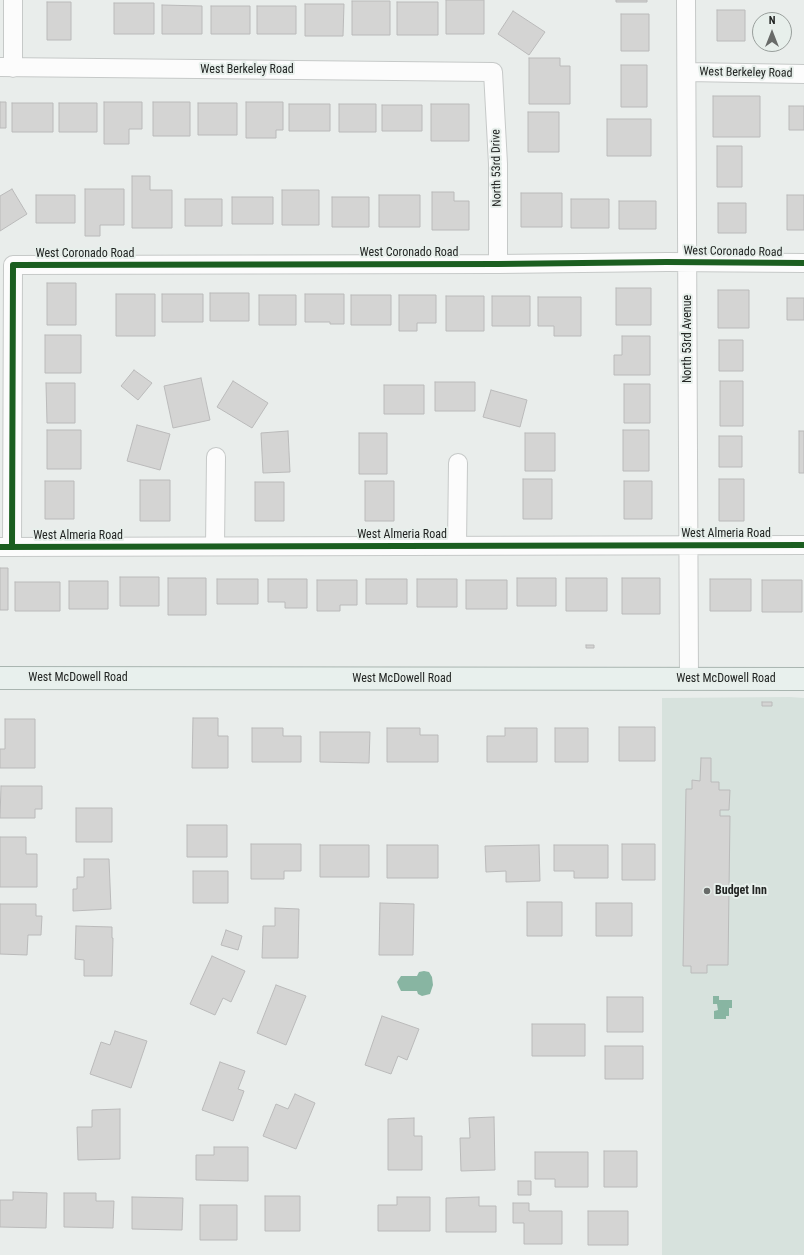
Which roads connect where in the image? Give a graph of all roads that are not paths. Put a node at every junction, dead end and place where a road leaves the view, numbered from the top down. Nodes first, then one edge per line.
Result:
1 (13, 0) edge
2 (686, 0) edge
3 (7, 68) edge
4 (493, 72) joint
5 (687, 72) junction
6 (804, 74) edge
7 (688, 262) junction
8 (804, 263) edge
9 (498, 264) junction
10 (216, 457) dead end
11 (458, 463) dead end
12 (688, 545) junction
13 (804, 545) edge
14 (215, 546) junction
15 (457, 546) junction
16 (6, 547) edge
17 (0, 678) edge
18 (689, 679) junction
19 (804, 679) edge

1 - 3 street
2 - 5 street, North 53rd Avenue
3 - 4 street, West Berkeley Road
4 - 9 street, North 53rd Drive
5 - 6 street, West Berkeley Road
5 - 7 street, North 53rd Avenue
7 - 8 street, West Coronado Road
7 - 9 street, West Coronado Road
7 - 12 street, North 53rd Avenue
9 - 16 street, West Coronado Road
10 - 14 street
11 - 15 street
12 - 13 street, West Almeria Road
12 - 15 street, West Almeria Road
12 - 18 street, North 53rd Avenue
14 - 15 street, West Almeria Road
14 - 16 street, West Almeria Road
17 - 18 main road, West McDowell Road
18 - 19 main road, West McDowell Road

